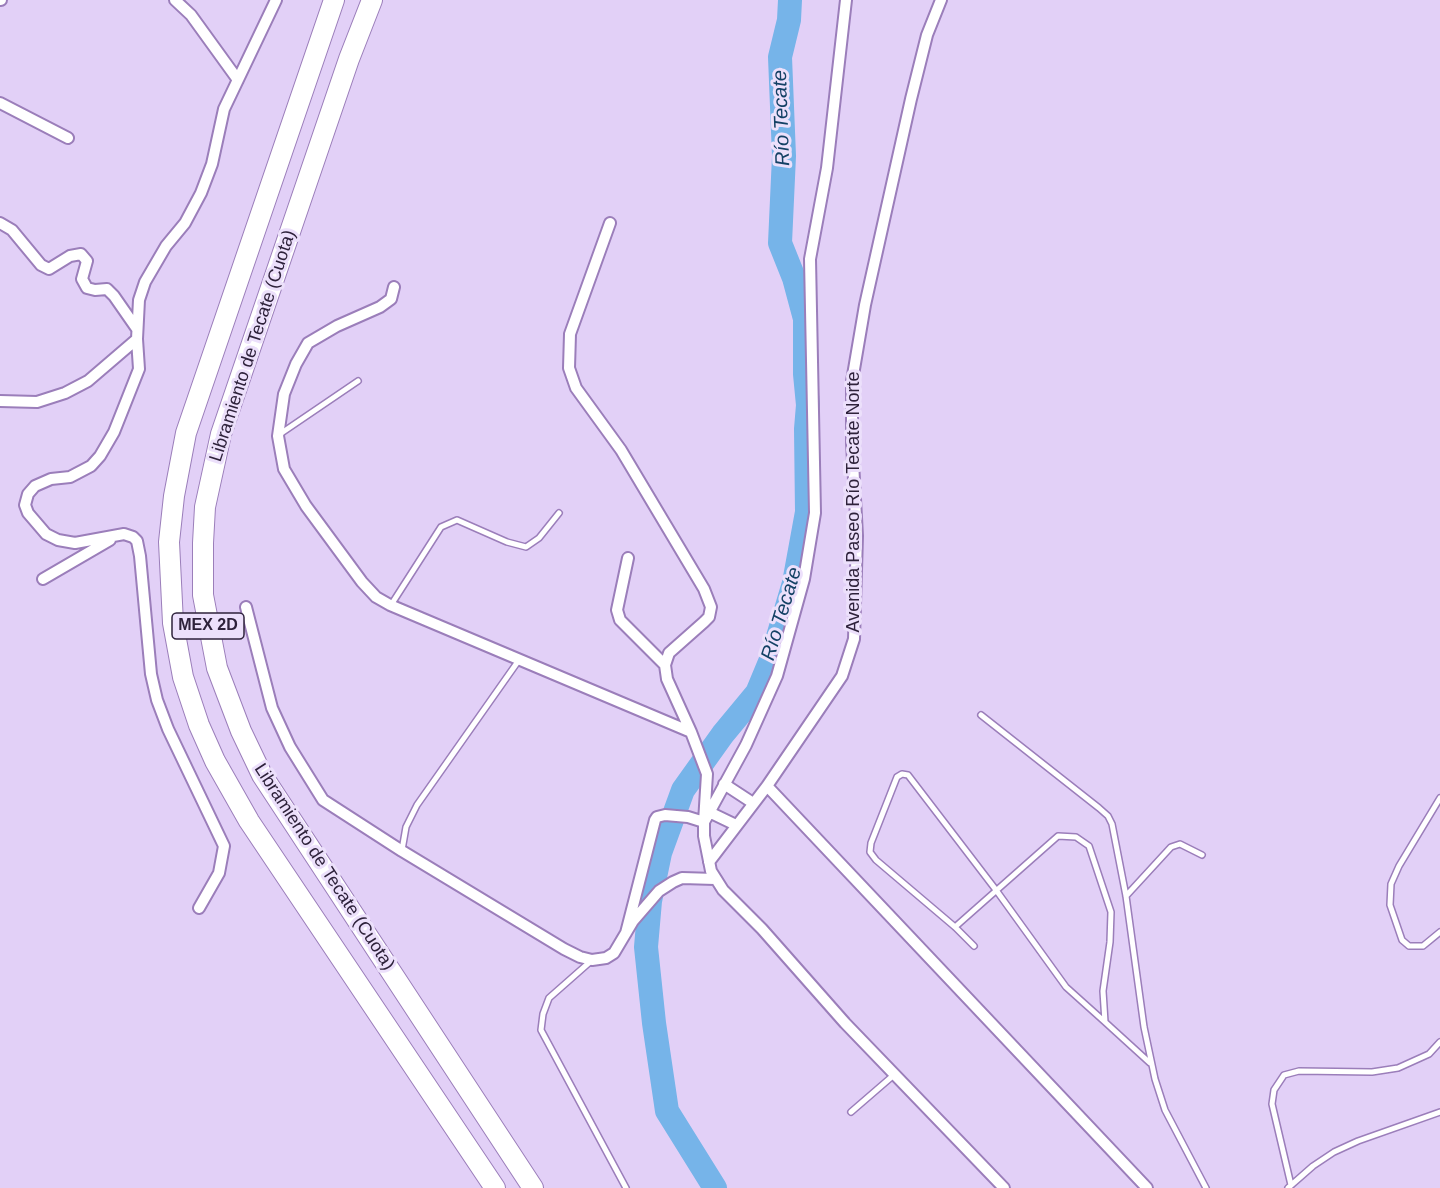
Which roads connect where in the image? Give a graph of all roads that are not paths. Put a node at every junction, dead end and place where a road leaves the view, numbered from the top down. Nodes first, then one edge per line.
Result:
1 (175, 0) edge
2 (276, 0) edge
3 (334, 0) edge
4 (372, 0) edge
5 (846, 0) edge
6 (941, 0) edge
7 (238, 80) junction
8 (0, 103) edge
9 (68, 138) dead end
10 (0, 223) edge
11 (610, 223) dead end
12 (394, 287) dead end
13 (137, 334) junction
14 (358, 381) dead end
15 (0, 401) edge
16 (278, 436) junction
17 (559, 513) dead end
18 (116, 536) junction
19 (628, 558) dead end
20 (43, 579) dead end
21 (390, 605) junction
22 (246, 607) dead end
23 (520, 660) junction
24 (665, 665) junction
25 (981, 715) dead end
26 (691, 732) junction
27 (724, 784) junction
28 (767, 786) junction
29 (1440, 798) edge
30 (753, 803) junction
31 (706, 817) junction
32 (736, 825) junction
33 (402, 851) junction
34 (1202, 855) dead end
35 (709, 862) junction
36 (715, 879) junction
37 (996, 890) junction
38 (1126, 896) junction
39 (199, 908) dead end
40 (955, 927) junction
41 (1440, 932) edge
42 (626, 933) junction
43 (974, 946) dead end
44 (592, 960) junction
45 (1105, 1022) junction
46 (1440, 1042) edge
47 (1151, 1064) junction
48 (894, 1074) junction
49 (851, 1112) dead end
50 (1440, 1112) edge
51 (1289, 1186) edge
52 (495, 1188) edge
53 (534, 1188) edge
54 (626, 1188) edge
55 (1004, 1188) edge
56 (1147, 1188) edge
57 (1206, 1188) edge

1 - 7 street
2 - 7 street
3 - 52 highway, Libramiento de Tecate (Cuota) / MEX 2D
4 - 53 highway, Libramiento de Tecate (Cuota) / MEX 2D
5 - 27 street
6 - 28 street, Avenida Paseo Río Tecate Norte
7 - 13 street
8 - 9 street
10 - 13 street
11 - 24 street
12 - 16 street
13 - 15 street
13 - 18 street
14 - 16 lane
16 - 21 street
17 - 21 lane
18 - 20 street
18 - 39 street
19 - 24 street
21 - 23 street
22 - 33 street
23 - 26 street
23 - 33 lane
24 - 26 street
25 - 38 lane
26 - 31 street
27 - 30 street
27 - 31 street
28 - 30 street, Avenida Paseo Río Tecate Norte
28 - 56 street
29 - 41 lane
30 - 32 street, Avenida Paseo Río Tecate Norte
31 - 32 street
31 - 35 street
31 - 42 street
32 - 35 street, Avenida Paseo Río Tecate Norte
33 - 44 street
34 - 38 lane
35 - 36 street
36 - 42 street
36 - 48 street
37 - 40 lane
37 - 40 lane
37 - 45 lane
37 - 45 lane
38 - 47 lane
40 - 43 lane
42 - 44 street
44 - 54 lane
45 - 47 lane
46 - 51 lane
47 - 57 lane
48 - 49 lane
48 - 55 street
50 - 51 lane

